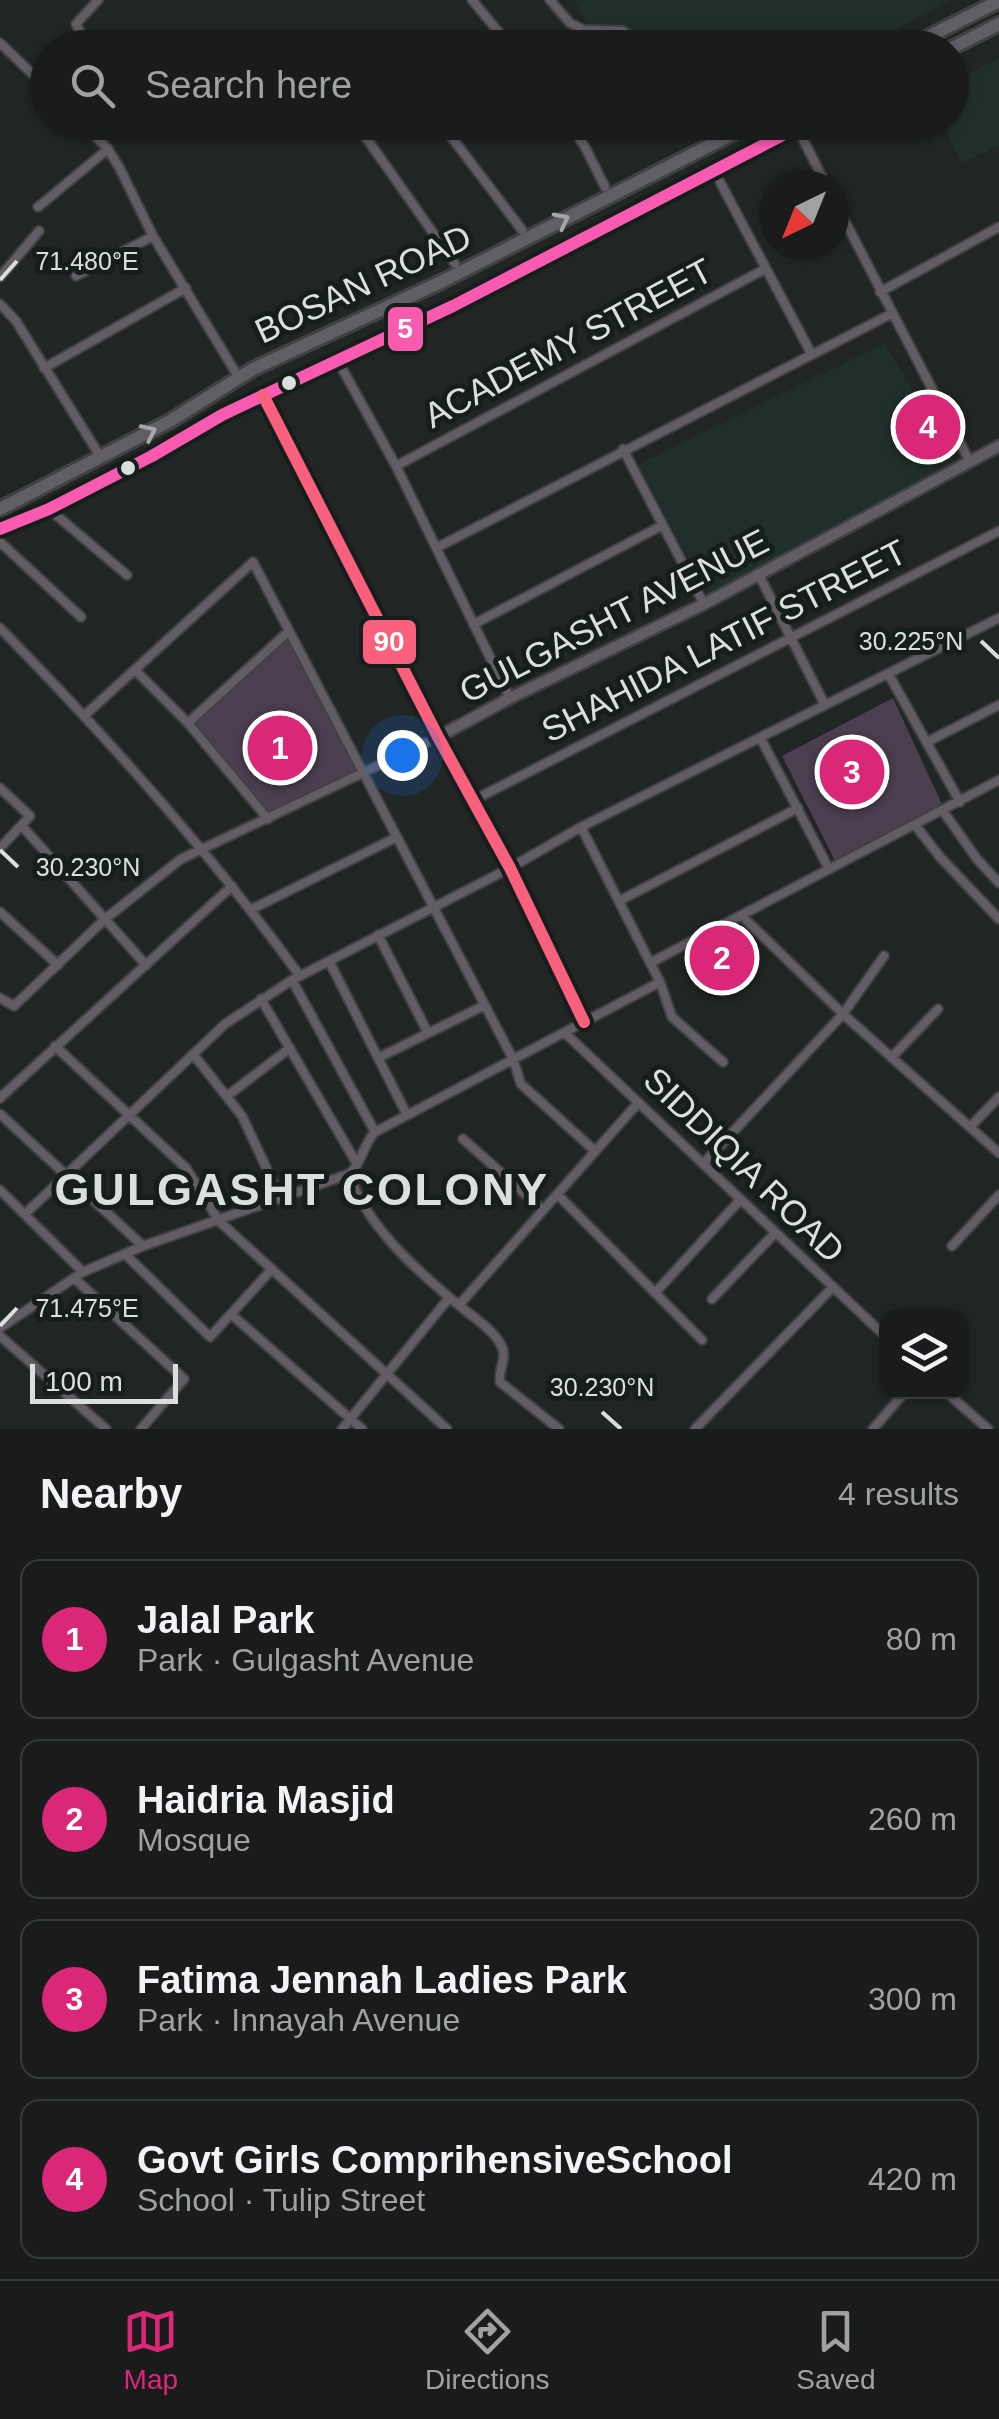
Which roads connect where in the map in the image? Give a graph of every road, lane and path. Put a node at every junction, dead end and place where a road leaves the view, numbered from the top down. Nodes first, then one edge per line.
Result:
1 (98, 0) edge
2 (472, 0) edge
3 (550, 0) edge
4 (999, 2) edge
5 (999, 24) edge
6 (79, 30) edge
7 (497, 30) edge
8 (584, 30) edge
9 (942, 30) edge
10 (969, 39) edge
11 (0, 44) edge
12 (30, 72) edge
13 (99, 140) edge
14 (368, 140) edge
15 (454, 140) edge
16 (578, 140) edge
17 (720, 140) edge
18 (773, 140) edge
19 (803, 140) dead end
20 (108, 149) junction
21 (818, 170) edge
22 (720, 182) dead end
23 (605, 187) dead end
24 (620, 190) junction
25 (38, 207) dead end
26 (632, 212) junction
27 (999, 227) edge
28 (522, 230) dead end
29 (849, 230) edge
30 (39, 231) dead end
31 (153, 236) junction
32 (455, 264) dead end
33 (766, 269) junction
34 (76, 276) dead end
35 (0, 277) edge
36 (441, 282) junction
37 (186, 288) junction
38 (880, 292) junction
39 (0, 304) edge
40 (452, 306) junction
41 (891, 314) junction
42 (811, 353) junction
43 (338, 361) junction
44 (44, 368) junction
45 (239, 378) junction
46 (263, 396) junction
47 (999, 446) edge
48 (623, 450) junction
49 (100, 456) junction
50 (970, 462) junction
51 (396, 466) junction
52 (0, 508) edge
53 (49, 508) junction
54 (661, 526) junction
55 (0, 529) edge
56 (999, 531) edge
57 (0, 542) edge
58 (436, 548) junction
59 (127, 574) dead end
60 (758, 575) junction
61 (704, 604) junction
62 (81, 616) dead end
63 (999, 618) edge
64 (474, 624) junction
65 (0, 628) edge
66 (289, 630) junction
67 (791, 638) junction
68 (136, 671) junction
69 (889, 675) junction
70 (510, 698) junction
71 (825, 705) junction
72 (999, 706) edge
73 (85, 715) junction
74 (188, 722) junction
75 (438, 737) junction
76 (761, 739) junction
77 (927, 742) junction
78 (364, 774) junction
79 (999, 780) edge
80 (0, 788) edge
81 (474, 800) junction
82 (960, 802) junction
83 (798, 808) junction
84 (943, 810) junction
85 (268, 819) junction
86 (915, 825) junction
87 (22, 826) junction
88 (581, 828) junction
89 (397, 837) junction
90 (0, 848) edge
91 (202, 850) junction
92 (510, 868) junction
93 (829, 869) junction
94 (999, 883) edge
95 (232, 886) junction
96 (619, 901) junction
97 (433, 907) junction
98 (252, 909) junction
99 (0, 912) edge
100 (743, 917) junction
101 (105, 919) junction
102 (999, 919) edge
103 (378, 935) junction
104 (884, 956) dead end
105 (329, 960) junction
106 (650, 963) junction
107 (58, 965) junction
108 (146, 966) junction
109 (296, 978) junction
110 (660, 982) junction
111 (0, 998) edge
112 (261, 999) junction
113 (484, 1005) junction
114 (938, 1009) dead end
115 (843, 1014) junction
116 (584, 1022) junction
117 (565, 1032) junction
118 (428, 1034) junction
119 (56, 1046) junction
120 (290, 1048) junction
121 (193, 1054) junction
122 (892, 1057) junction
123 (378, 1058) junction
124 (513, 1059) junction
125 (723, 1062) dead end
126 (227, 1096) junction
127 (999, 1097) edge
128 (0, 1098) edge
129 (638, 1102) junction
130 (0, 1114) edge
131 (128, 1114) junction
132 (407, 1115) junction
133 (970, 1127) junction
134 (375, 1132) junction
135 (464, 1139) dead end
136 (595, 1151) junction
137 (999, 1153) edge
138 (357, 1164) junction
139 (703, 1164) junction
140 (349, 1174) junction
141 (63, 1175) junction
142 (0, 1190) edge
143 (557, 1194) junction
144 (999, 1195) edge
145 (281, 1199) junction
146 (740, 1200) junction
147 (543, 1210) junction
148 (25, 1214) junction
149 (219, 1221) junction
150 (775, 1232) junction
151 (143, 1246) junction
152 (952, 1246) dead end
153 (125, 1254) junction
154 (272, 1269) junction
155 (83, 1272) junction
156 (74, 1278) junction
157 (833, 1287) junction
158 (655, 1293) junction
159 (449, 1298) junction
160 (712, 1299) dead end
161 (458, 1305) junction
162 (232, 1315) junction
163 (879, 1330) edge
164 (0, 1332) edge
165 (702, 1340) dead end
166 (385, 1374) junction
167 (899, 1399) edge
168 (954, 1399) edge
169 (350, 1419) junction
170 (106, 1429) edge
171 (142, 1429) edge
172 (342, 1429) edge
173 (362, 1429) edge
174 (447, 1429) edge
175 (559, 1429) edge
176 (695, 1429) edge
177 (873, 1429) edge
178 (988, 1429) edge

1 - 6 street
2 - 7 street
3 - 8 street
4 - 9 main road
5 - 10 main road
11 - 12 street
13 - 20 street
14 - 32 street
15 - 28 street
16 - 23 street
17 - 24 main road, BOSAN ROAD
18 - 26 main road, BOSAN ROAD
19 - 21 street
20 - 25 street
20 - 31 street
22 - 33 street
24 - 26 main road
36 -> 24 main road, BOSAN ROAD
26 - 40 main road, BOSAN ROAD
27 - 38 street
29 - 38 street
30 - 35 street
31 - 34 street
31 - 37 street
33 - 42 street
33 - 51 street, ACADEMY STREET
36 - 40 main road
36 - 45 main road, BOSAN ROAD
37 - 44 street
37 - 45 street
38 - 41 street
39 - 44 street
40 - 43 main road, BOSAN ROAD
41 - 42 street
41 - 50 street
42 - 48 street
43 - 46 main road, BOSAN ROAD
43 - 51 street
44 - 49 street
49 -> 45 main road, BOSAN ROAD
46 - 53 main road, BOSAN ROAD
46 - 75 street
47 - 50 street, GULGASHT AVENUE
48 - 54 street
48 - 58 street
49 - 52 main road, BOSAN ROAD
50 - 60 street, GULGASHT AVENUE
51 - 58 street
53 - 55 main road, BOSAN ROAD
53 - 59 street
54 - 61 street
54 - 64 street
56 - 67 street, SHAHIDA LATIF STREET
57 - 62 street
58 - 64 street
60 - 61 street, GULGASHT AVENUE
60 - 67 street
61 - 70 street, GULGASHT AVENUE
63 - 69 street
64 - 70 street
65 - 73 street
66 - 68 street
66 - 74 street
66 - 78 street
67 - 71 street
67 - 81 street, SHAHIDA LATIF STREET
68 - 73 street
68 - 74 street
69 - 71 street
69 - 77 street
70 - 75 street, GULGASHT AVENUE
71 - 76 street
72 - 77 street
73 - 91 street
74 - 85 street
75 - 78 street, GULGASHT AVENUE
75 - 81 street
76 - 83 street
76 - 88 street
77 - 82 street
78 - 85 street, GULGASHT AVENUE
78 - 89 street
79 - 82 street
80 - 87 street
81 - 92 street
82 - 84 street
83 - 93 street
83 - 96 street
84 - 86 street
84 - 94 street
85 - 91 street, GULGASHT AVENUE
86 - 93 street
86 - 102 street
87 - 90 street
87 - 101 street
88 - 92 street
88 - 96 street
89 - 97 street
89 - 98 street
91 - 95 street
91 - 101 street, GULGASHT AVENUE
92 - 97 street
92 - 116 street
93 - 100 street
95 - 98 street
95 - 108 street
96 - 106 street
97 - 103 street
97 - 113 street
98 - 109 street
99 - 107 street
100 - 106 street
100 - 115 street
101 - 107 street, GULGASHT AVENUE
101 - 108 street
103 - 105 street
103 - 118 street
104 - 115 street
105 - 109 street
105 - 123 street
106 - 110 street
107 - 111 street, GULGASHT AVENUE
108 - 119 street
109 - 112 street
109 - 134 street
110 - 116 street
110 - 125 street
112 - 120 street
112 - 121 street
113 - 118 street
113 - 124 street
114 - 122 street
115 - 122 street
115 - 139 street
116 - 117 street
117 - 124 street
117 - 129 street, SIDDIQIA ROAD
118 - 123 street
119 - 128 street
119 - 131 street
120 - 126 street
120 - 138 street
121 - 126 street
121 - 131 street
122 - 133 street
123 - 132 street
124 - 132 street
124 - 136 street
126 - 145 street
127 - 133 street
129 - 136 street
129 - 139 street, SIDDIQIA ROAD
130 - 141 street
131 - 141 street
131 - 149 street
132 - 134 street
133 - 137 street
134 - 138 street
135 - 147 street
136 - 143 street
138 - 140 street
139 - 146 street, SIDDIQIA ROAD
140 - 145 street
140 - 159 street
141 - 148 street
141 - 151 street
142 - 148 street
143 - 147 street
143 - 158 street
144 - 152 street
145 - 149 street
146 - 150 street, SIDDIQIA ROAD
146 - 158 street
147 - 161 street
148 - 155 street
149 - 151 street
149 - 154 street
150 - 157 street, SIDDIQIA ROAD
150 - 160 street
151 - 153 street
153 - 155 street
153 - 162 street
154 - 162 street
154 - 166 street
155 - 156 street
156 - 164 street
156 - 171 street
157 - 163 street, SIDDIQIA ROAD
157 - 176 street
158 - 165 street
159 - 161 street
159 - 166 street
161 - 175 street
162 - 169 street
164 - 170 street
166 - 169 street
166 - 174 street
167 - 177 street
168 - 178 street
169 - 172 street
169 - 173 street

